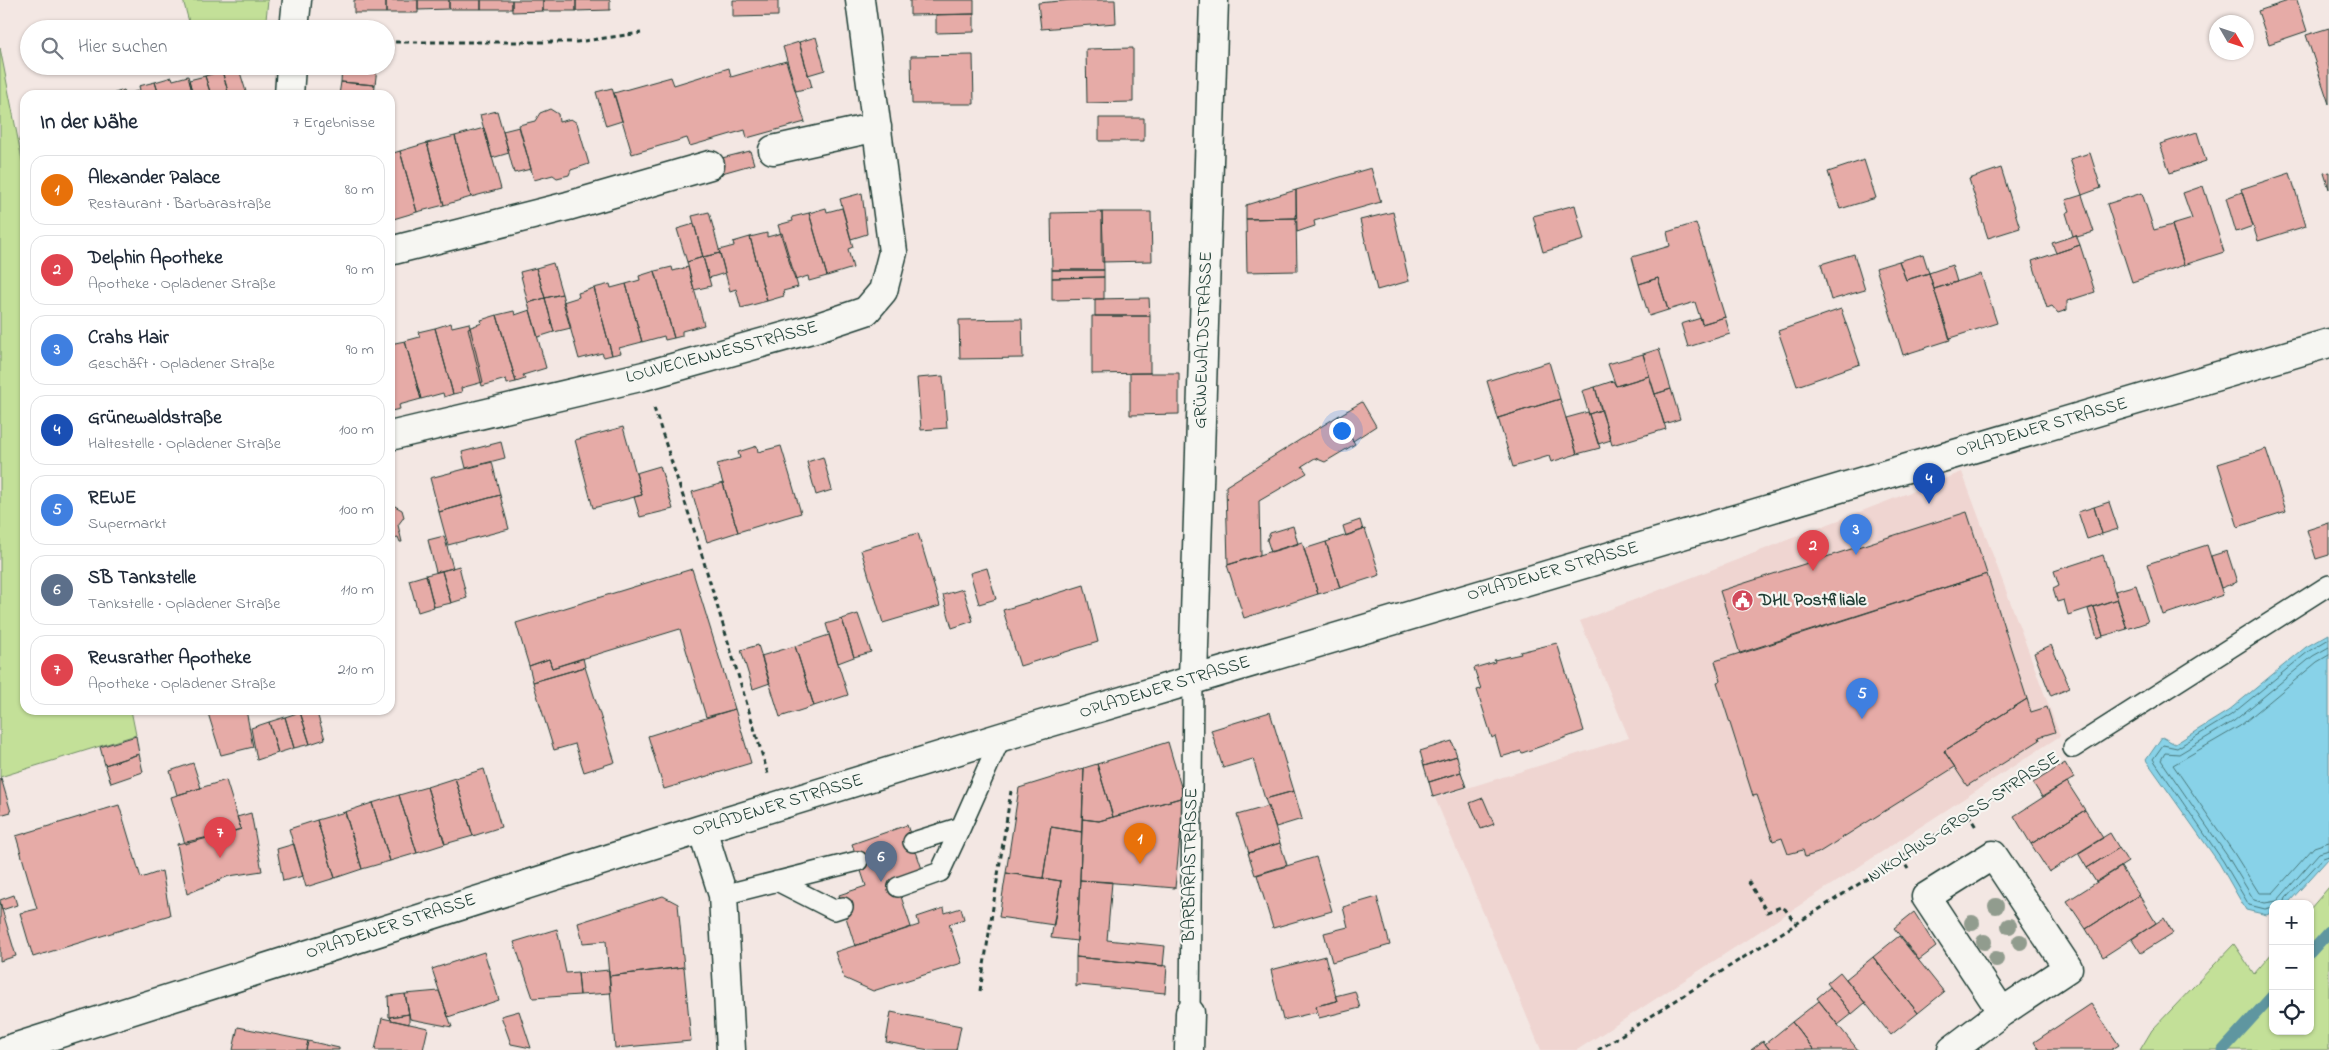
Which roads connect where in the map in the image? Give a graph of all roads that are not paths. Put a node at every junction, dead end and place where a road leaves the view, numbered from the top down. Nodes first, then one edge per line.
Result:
1 (297, 0) edge
2 (860, 0) edge
3 (1214, 0) edge
4 (295, 20) edge
5 (290, 75) edge
6 (289, 90) edge
7 (877, 127) junction
8 (773, 150) dead end
9 (710, 165) dead end
10 (395, 249) edge
11 (2329, 343) edge
12 (395, 435) edge
13 (2329, 585) edge
14 (1193, 679) junction
15 (1001, 737) junction
16 (2073, 748) road end
17 (961, 827) junction
18 (702, 829) junction
19 (913, 842) dead end
20 (858, 861) dead end
21 (777, 881) junction
22 (898, 887) dead end
23 (723, 895) junction
24 (842, 907) dead end
25 (2002, 1012) junction
26 (1190, 1013) joint
27 (7, 1050) edge
28 (732, 1050) edge
29 (1189, 1050) edge
30 (1952, 1050) edge

1 - 4 main road
2 - 7 main road, LOUVECIENNESSTRASSE
3 - 14 main road, GRÜNEWALDSTRASSE
5 - 6 main road
7 - 8 main road
7 - 12 main road, LOUVECIENNESSTRASSE
9 - 10 main road
11 - 14 main road, OPLADENER STRASSE
13 - 16 lane, NIKOLAUS-GROSS-STRASSE
14 - 15 main road, OPLADENER STRASSE
14 - 26 lane, BARBARASTRASSE
15 - 17 lane
15 - 18 main road, OPLADENER STRASSE
17 - 19 lane
17 - 22 lane
18 - 23 main road
18 - 27 main road, OPLADENER STRASSE
20 - 21 lane
21 - 23 lane
21 - 24 lane
23 - 28 main road
25 - 25 main road
25 - 30 main road
26 - 29 main road, BARBARASTRASSE

